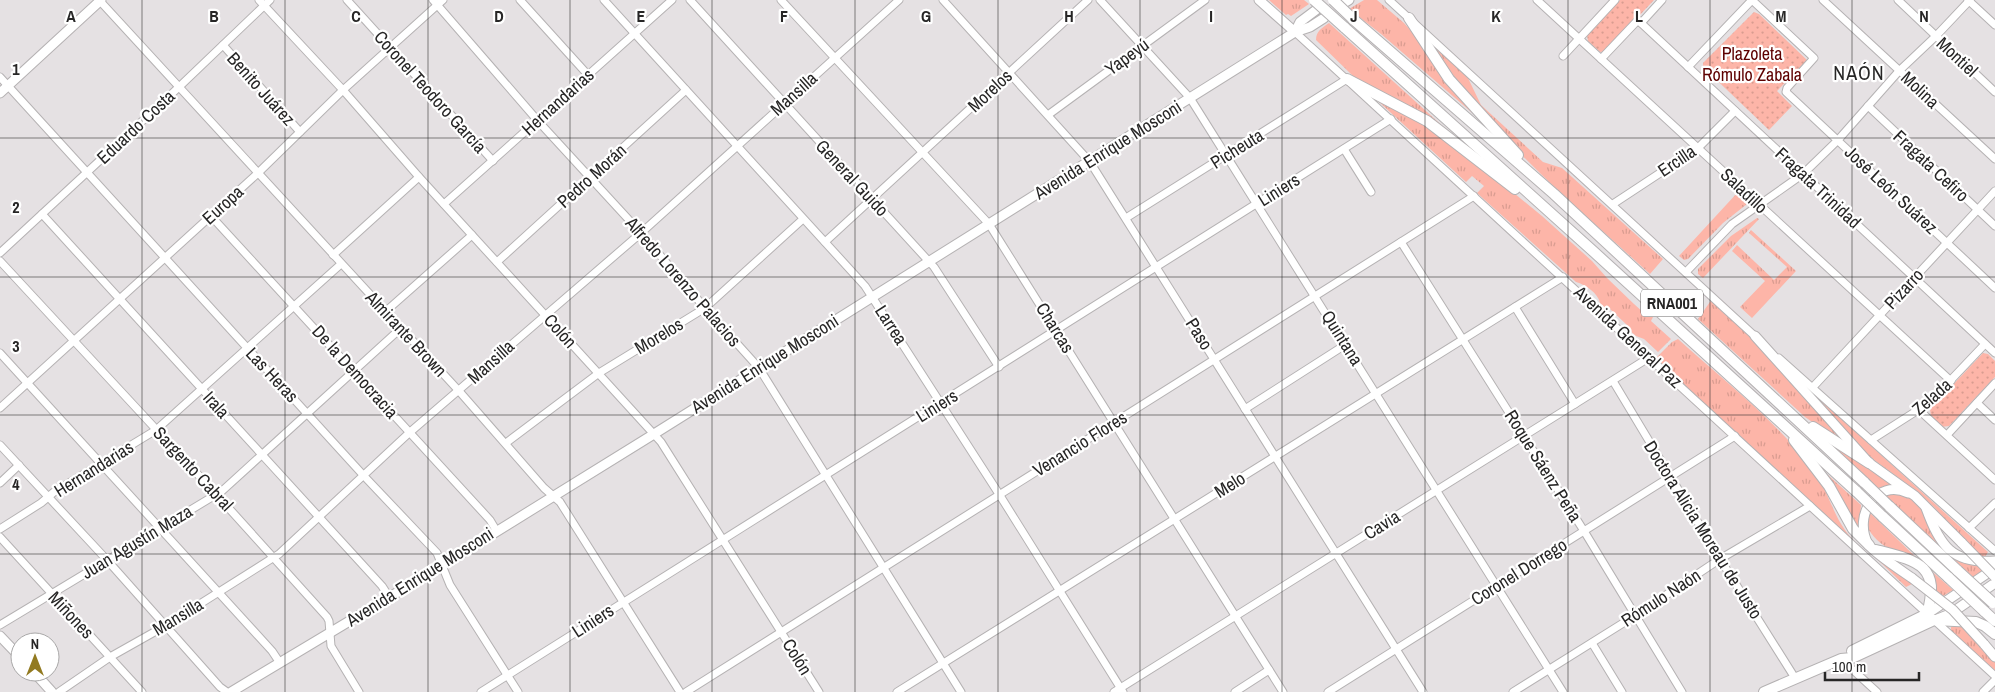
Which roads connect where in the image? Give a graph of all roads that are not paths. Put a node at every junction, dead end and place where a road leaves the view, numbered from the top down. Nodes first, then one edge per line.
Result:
1 (100, 0) edge
2 (347, 0) edge
3 (520, 0) edge
4 (604, 0) edge
5 (672, 0) edge
6 (690, 0) edge
7 (782, 0) edge
8 (899, 0) edge
9 (942, 0) edge
10 (1088, 0) edge
11 (1100, 0) edge
12 (1206, 0) edge
13 (1259, 0) edge
14 (1332, 0) edge
15 (1389, 0) edge
16 (1537, 0) edge
17 (1662, 0) edge
18 (1752, 0) edge
19 (1823, 0) edge
20 (1898, 0) edge
21 (1969, 0) edge
22 (1611, 1) edge
23 (265, 2) edge
24 (438, 2) edge
25 (1315, 5) edge
26 (1324, 18) dead end
27 (1409, 18) junction
28 (1641, 23) junction
29 (1995, 25) edge
30 (1295, 32) junction
31 (635, 34) junction
32 (1936, 36) junction
33 (1578, 39) junction
34 (222, 45) junction
35 (1142, 46) junction
36 (389, 48) junction
37 (1563, 56) dead end
38 (834, 58) junction
39 (1601, 59) junction
40 (1688, 67) junction
41 (1899, 71) junction
42 (1009, 73) junction
43 (588, 75) junction
44 (0, 76) edge
45 (1347, 79) junction
46 (8, 86) junction
47 (179, 87) junction
48 (343, 90) junction
49 (686, 90) junction
50 (1995, 92) edge
51 (0, 93) edge
52 (1190, 98) junction
53 (783, 103) junction
54 (1868, 106) junction
55 (1735, 111) junction
56 (1048, 115) junction
57 (1391, 119) junction
58 (538, 121) junction
59 (300, 132) junction
60 (1838, 140) junction
61 (737, 145) junction
62 (1698, 148) junction
63 (1344, 149) junction
64 (923, 153) junction
65 (1226, 155) junction
66 (1995, 159) edge
67 (493, 161) junction
68 (1090, 162) junction
69 (88, 172) junction
70 (258, 173) junction
71 (1803, 174) junction
72 (419, 177) junction
73 (591, 177) junction
74 (1995, 191) edge
75 (1371, 192) dead end
76 (1554, 194) junction
77 (1474, 196) junction
78 (872, 199) junction
79 (444, 204) junction
80 (1257, 204) junction
81 (1613, 204) junction
82 (1759, 205) junction
83 (1977, 210) junction
84 (42, 214) junction
85 (211, 216) junction
86 (1126, 218) junction
87 (1556, 218) junction
88 (803, 219) junction
89 (989, 224) junction
90 (1995, 226) edge
91 (641, 233) junction
92 (472, 235) junction
93 (825, 242) junction
94 (1401, 242) junction
95 (1946, 243) junction
96 (0, 253) edge
97 (333, 255) junction
98 (165, 258) junction
99 (0, 261) edge
100 (496, 262) junction
101 (929, 262) junction
102 (341, 264) junction
103 (1157, 267) junction
104 (1686, 272) junction
105 (1563, 277) junction
106 (1914, 279) junction
107 (1995, 288) edge
108 (1315, 296) junction
109 (873, 297) junction
110 (120, 299) junction
111 (295, 306) junction
112 (1515, 307) junction
113 (705, 308) junction
114 (385, 312) junction
115 (545, 314) junction
116 (1879, 316) junction
117 (400, 329) junction
118 (1056, 331) junction
119 (1755, 336) junction
120 (74, 340) junction
121 (1463, 340) junction
122 (1345, 344) junction
123 (1985, 344) junction
124 (248, 349) junction
125 (0, 353) edge
126 (1995, 353) edge
127 (1650, 357) junction
128 (1214, 358) junction
129 (999, 366) junction
130 (759, 368) junction
131 (353, 371) junction
132 (599, 373) junction
133 (1951, 381) junction
134 (1613, 382) junction
135 (28, 383) junction
136 (1995, 383) edge
137 (1812, 387) junction
138 (202, 390) junction
139 (459, 391) junction
140 (1375, 392) junction
141 (942, 403) junction
142 (1977, 403) junction
143 (1575, 404) junction
144 (0, 408) edge
145 (1245, 409) junction
146 (1919, 410) junction
147 (307, 413) junction
148 (1791, 413) junction
149 (1779, 419) junction
150 (1995, 420) edge
151 (1114, 423) junction
152 (156, 430) junction
153 (409, 433) junction
154 (654, 434) junction
155 (1524, 436) junction
156 (1735, 436) junction
157 (1947, 436) junction
158 (1871, 440) junction
159 (506, 443) junction
160 (0, 445) edge
161 (262, 455) junction
162 (1275, 456) junction
163 (1869, 463) junction
164 (101, 464) junction
165 (19, 465) junction
166 (364, 476) junction
167 (827, 476) junction
168 (1670, 476) junction
169 (1995, 480) edge
170 (0, 483) edge
171 (1437, 491) junction
172 (216, 494) junction
173 (999, 494) junction
174 (553, 495) junction
175 (1915, 496) junction
176 (48, 497) junction
177 (1995, 503) edge
178 (1925, 504) junction
179 (1810, 506) junction
180 (319, 517) junction
181 (1174, 520) junction
182 (160, 527) junction
183 (1969, 528) junction
184 (0, 529) edge
185 (496, 530) junction
186 (1584, 531) junction
187 (0, 537) edge
188 (725, 539) junction
189 (1872, 548) junction
190 (1995, 551) edge
191 (1337, 553) junction
192 (272, 558) junction
193 (1720, 559) junction
194 (106, 560) junction
195 (1995, 561) edge
196 (441, 565) junction
197 (883, 568) junction
198 (1995, 568) edge
199 (1995, 577) edge
200 (1995, 583) edge
201 (1497, 586) junction
202 (1059, 589) junction
203 (219, 592) junction
204 (51, 594) junction
205 (389, 597) junction
206 (623, 602) junction
207 (1994, 604) edge
208 (1636, 615) junction
209 (1235, 616) junction
210 (1931, 617) junction
211 (1995, 620) edge
212 (0, 625) edge
213 (165, 626) junction
214 (782, 631) junction
215 (330, 632) junction
216 (1995, 634) edge
217 (0, 636) edge
218 (1592, 642) junction
219 (10, 646) edge
220 (1396, 649) junction
221 (110, 657) junction
222 (1995, 657) edge
223 (1841, 659) junction
224 (280, 663) junction
225 (943, 663) junction
226 (1269, 670) junction
227 (1549, 670) junction
228 (508, 675) junction
229 (1995, 676) edge
230 (1795, 678) junction
231 (1995, 680) edge
232 (43, 682) edge
233 (1119, 691) edge
234 (52, 692) edge
235 (59, 692) edge
236 (142, 692) edge
237 (227, 692) edge
238 (231, 692) edge
239 (359, 692) edge
240 (481, 692) edge
241 (518, 692) edge
242 (680, 692) edge
243 (686, 692) edge
244 (820, 692) edge
245 (897, 692) edge
246 (961, 692) edge
247 (1236, 692) edge
248 (1282, 692) edge
249 (1328, 692) edge
250 (1423, 692) edge
251 (1514, 692) edge
252 (1563, 692) edge
253 (1622, 692) edge
254 (1682, 692) edge
255 (1764, 692) edge
256 (1877, 692) edge
257 (1983, 692) edge

1 - 46 main road
1 - 47 street, Almirante Brown
2 - 36 street, Coronel Teodoro García
3 - 43 street
4 - 31 street, Larrea
5 - 31 street, Hernandarias
6 - 53 street, General Guido
7 - 38 street, Charcas
8 - 38 street, Mansilla
9 - 42 street, Paso
10 - 42 street, Morelos
11 - 35 street, Quintana
12 - 35 street, Yapeyú
13 - 30 main road, Avenida General Paz
14 - 76 highway, RNA001, bridge
15 - 27 street
16 - 33 street, Saladillo
17 - 28 street
18 - 40 street
18 - 60 street, José León Suárez
19 - 41 street, Molina
20 - 32 street, Montiel
21 - 29 street
21 - 32 street
22 - 33 street
23 - 34 street, Eduardo Costa
23 - 48 street, Colón
24 - 36 street, Europa
24 - 58 street, Alfredo Lorenzo Palacios
25 - 30 main road
25 - 87 highway, RNA001, bridge
26 - 30 main road
27 - 76 highway
27 - 81 street
28 - 39 street
28 - 40 street, Fragata Trinidad
30 - 45 street, Avenida General Paz
30 - 52 main road, Avenida Enrique Mosconi
31 - 43 street, Hernandarias
31 - 49 street, Larrea
32 - 41 street
32 - 50 street, Montiel
33 - 37 street
33 - 39 street, Saladillo
34 - 47 street, Eduardo Costa
34 - 59 street, Benito Juárez
35 - 52 street, Quintana
35 - 56 street, Yapeyú
36 - 48 street, Europa
36 - 67 street, Coronel Teodoro García
38 - 53 street, Mansilla
38 - 64 street, Charcas
39 - 62 street, Saladillo
40 - 55 street, Fragata Trinidad
41 - 54 street
41 - 66 street, Molina
42 - 56 street, Paso
42 - 64 street, Morelos
43 - 58 street, Hernandarias
44 - 46 street, Las Heras
45 - 57 street, Avenida General Paz
45 - 65 street, Picheuta
45 - 87 highway
46 - 51 main road
46 - 69 street, Las Heras
47 - 69 street, Eduardo Costa
47 - 70 street, Almirante Brown
48 - 59 street, Europa
48 - 72 street, Colón
49 - 61 street, Larrea
49 - 73 street, Pedro Morán
52 - 65 street, Quintana
52 - 68 main road, Avenida Enrique Mosconi
53 - 61 street, Mansilla
53 - 78 street, General Guido
54 - 60 street
54 - 83 street, Fragata Cefiro
55 - 62 street, Ercilla
55 - 71 street, Fragata Trinidad
56 - 68 street, Paso
57 - 63 street, Liniers
57 - 77 street, Avenida General Paz
58 - 67 street, Hernandarias
58 - 73 street, Alfredo Lorenzo Palacios
59 - 70 street, Europa
60 - 71 street
60 - 95 street, José León Suárez
61 - 88 street, Larrea
61 - 91 street, Mansilla
62 - 81 street, Ercilla
62 - 82 street, Saladillo
63 - 75 street
63 - 80 street, Liniers
64 - 78 street, Morelos
64 - 89 street, Charcas
65 - 80 street, Quintana
65 - 86 street, Picheuta
67 - 79 street, Hernandarias
68 - 86 street, Paso
68 - 89 main road, Avenida Enrique Mosconi
69 - 84 street, Eduardo Costa
69 - 98 street, Las Heras
70 - 85 street, Europa
70 - 97 street, Almirante Brown
71 - 82 street
71 - 106 street, Fragata Trinidad
72 - 79 street, Colón
72 - 97 street
73 - 91 street, Alfredo Lorenzo Palacios
73 - 100 street, Pedro Morán
74 - 83 street, Pizarro
76 - 148 highway, RNA001
77 - 94 street, Venancio Flores
77 - 105 street, Avenida General Paz
78 - 93 street, Morelos
78 - 101 street, General Guido
79 - 92 street, Colón
80 - 103 street, Liniers
80 - 108 street, Quintana
81 - 104 street
82 - 104 street
82 - 116 street, Saladillo
83 - 90 street, Fragata Cefiro
83 - 95 street, Pizarro
84 - 96 street, Eduardo Costa
84 - 110 street, Irala
85 - 98 street, Europa
85 - 111 street, De la Democracia
86 - 103 street, Paso
87 - 149 highway, RNA001
88 - 93 street, Larrea
88 - 113 street, Morelos
89 - 101 main road, Avenida Enrique Mosconi
89 - 118 street, Charcas
91 - 113 street, Alfredo Lorenzo Palacios
91 - 115 street, Mansilla
92 - 100 street, Colón
92 - 114 street
93 - 109 street, Larrea
94 - 108 street, Venancio Flores
94 - 121 street, Roque Sáenz Peña
95 - 106 street, Pizarro
95 - 107 street, José León Suárez
97 - 102 street, Almirante Brown
98 - 110 street, Europa
98 - 124 street, Las Heras
99 - 120 street, Sargento Cabral
100 - 115 street, Colón
101 - 109 main road, Avenida Enrique Mosconi
101 - 129 street, General Guido
102 - 111 street, Hernandarias
102 - 114 street, Almirante Brown
103 - 118 street, Liniers
103 - 128 street, Paso
104 - 119 street
105 - 112 street, Melo
105 - 127 street, Avenida General Paz
106 - 116 street, Pizarro
106 - 123 street, Fragata Trinidad
108 - 122 street, Quintana
108 - 128 street, Venancio Flores
109 - 130 main road, Avenida Enrique Mosconi
109 - 141 street, Larrea
110 - 120 street, Europa
110 - 138 street, Irala
111 - 124 street, Hernandarias
111 - 131 street, De la Democracia
112 - 121 street, Melo
112 - 143 street
113 - 130 street, Alfredo Lorenzo Palacios
113 - 132 street, Morelos
114 - 117 street, Almirante Brown
115 - 132 street, Colón
115 - 139 street, Mansilla
116 - 133 street, Saladillo
116 - 137 street, Pizarro
117 - 131 street, Juan Agustín Maza
117 - 139 street, Almirante Brown
118 - 129 street, Liniers
118 - 151 street, Charcas
119 - 137 street
119 - 163 main road
120 - 135 street, Europa
120 - 152 street, Sargento Cabral
121 - 140 street, Melo
121 - 155 street, Roque Sáenz Peña
122 - 140 street, Quintana
122 - 145 street
123 - 126 street, Fragata Trinidad
123 - 133 street, Zelada
124 - 138 street, Hernandarias
124 - 147 street, Las Heras
125 - 135 street
127 - 134 street, Cavia
127 - 156 street, Avenida General Paz
128 - 145 street, Paso
128 - 151 street, Venancio Flores
129 - 141 street, Liniers
130 - 154 main road, Avenida Enrique Mosconi
130 - 167 street, Alfredo Lorenzo Palacios
131 - 147 street, Juan Agustín Maza
131 - 153 street, De la Democracia
132 - 154 street, Colón
132 - 159 street, Morelos
133 - 146 street, Zelada
134 - 143 street, Cavia
134 - 168 street, Doctora Alicia Moreau de Justo
135 - 144 street, Europa
135 - 164 street
136 - 142 street, Zelada
137 - 158 street
138 - 152 street, Hernandarias
138 - 161 street, Irala
139 - 153 street, Mansilla
139 - 159 street, Almirante Brown
140 - 162 street, Melo
140 - 171 street, Quintana
141 - 167 street, Liniers
141 - 173 street, Larrea
142 - 150 street
142 - 157 street, Zelada
143 - 155 street, Cavia
145 - 162 street, Paso
146 - 157 street
146 - 158 street, Zelada
147 - 161 street, Juan Agustín Maza
147 - 166 street, Las Heras
148 - 163 highway
148 - 207 highway, RNA001, bridge
149 - 189 highway
149 - 211 highway, RNA001, bridge
151 - 173 street, Venancio Flores
151 - 181 street, Charcas
152 - 164 street, Hernandarias
152 - 172 street, Sargento Cabral
153 - 166 street, Mansilla
153 - 185 street, De la Democracia
154 - 174 main road, Avenida Enrique Mosconi
154 - 188 street, Colón
155 - 171 street, Cavia
155 - 186 street, Roque Sáenz Peña
156 - 168 street, Coronel Dorrego
156 - 179 street, Avenida General Paz
157 - 169 street
158 - 183 street
159 - 174 street, Almirante Brown
160 - 165 street
161 - 172 street, Juan Agustín Maza
161 - 180 street, Irala
162 - 181 street, Melo
162 - 191 street, Paso
163 - 175 main road
164 - 176 street, Hernandarias
164 - 182 street
165 - 170 street
165 - 176 street
166 - 180 street, Mansilla
166 - 196 street, Las Heras
167 - 188 street, Liniers
167 - 197 street, Alfredo Lorenzo Palacios
168 - 186 street, Coronel Dorrego
168 - 193 street, Doctora Alicia Moreau de Justo
171 - 191 street, Cavia
171 - 201 street, Quintana
172 - 182 street, Juan Agustín Maza
172 - 192 street, Sargento Cabral
173 - 197 street, Venancio Flores
173 - 202 street, Larrea
174 - 185 main road, Avenida Enrique Mosconi
174 - 206 street, Almirante Brown
175 - 178 main road
175 - 189 main road
176 - 184 street, Hernandarias
176 - 194 street
177 - 183 street
178 - 195 main road
178 - 199 main road, bridge
179 - 193 street, Rómulo Naón
179 - 210 street, Avenida General Paz
180 - 192 street, Mansilla
180 - 205 street, Irala
181 - 202 street, Melo
181 - 209 street, Charcas
182 - 194 street, Juan Agustín Maza
182 - 203 street
183 - 190 street
185 - 196 main road, Avenida Enrique Mosconi
186 - 201 street, Coronel Dorrego
186 - 208 street, Roque Sáenz Peña
187 - 204 street, Miñones
188 - 206 street, Liniers
188 - 214 street, Colón
189 - 210 highway
189 - 222 main road, bridge
191 - 209 street, Cavia
191 - 220 street, Paso
192 - 203 street, Mansilla
192 - 215 street, Sargento Cabral
193 - 208 street, Rómulo Naón
193 - 230 street, Doctora Alicia Moreau de Justo
194 - 204 street, Juan Agustín Maza
194 - 213 street
196 - 205 main road, Avenida Enrique Mosconi
196 - 228 street, Las Heras
197 - 214 street, Venancio Flores
197 - 225 street, Alfredo Lorenzo Palacios
198 - 210 main road
200 - 210 main road
201 - 220 street, Coronel Dorrego
201 - 227 street, Quintana
202 - 225 street, Melo
202 - 233 street, Larrea
203 - 213 street, Mansilla
203 - 224 street
204 - 212 street, Juan Agustín Maza
204 - 221 street, Miñones
205 - 215 main road, Avenida Enrique Mosconi
206 - 228 street, Liniers
206 - 242 street, Almirante Brown
208 - 218 street, Rómulo Naón
208 - 254 street, Roque Sáenz Peña
209 - 226 street, Charcas
209 - 233 street, Cavia
210 - 216 highway
210 - 223 highway
210 - 229 street, Avenida General Paz
213 - 221 street, Mansilla
213 - 237 street
214 - 243 street, Venancio Flores
214 - 244 street, Colón
215 - 224 main road, Avenida Enrique Mosconi
215 - 239 street, Sargento Cabral
217 - 219 main road
218 - 227 street, Rómulo Naón
218 - 253 street
220 - 249 street, Coronel Dorrego
220 - 250 street, Paso
221 - 235 street, Mansilla
221 - 236 street, Miñones
223 - 230 highway
223 - 256 street
224 - 238 main road, Avenida Enrique Mosconi
225 - 245 street, Melo
225 - 246 street, Alfredo Lorenzo Palacios
226 - 247 street
226 - 248 street, Charcas
227 - 251 street, Rómulo Naón
227 - 252 street, Quintana
228 - 240 street, Liniers
228 - 241 street, Las Heras
230 - 255 highway
231 - 257 street
232 - 234 main road

